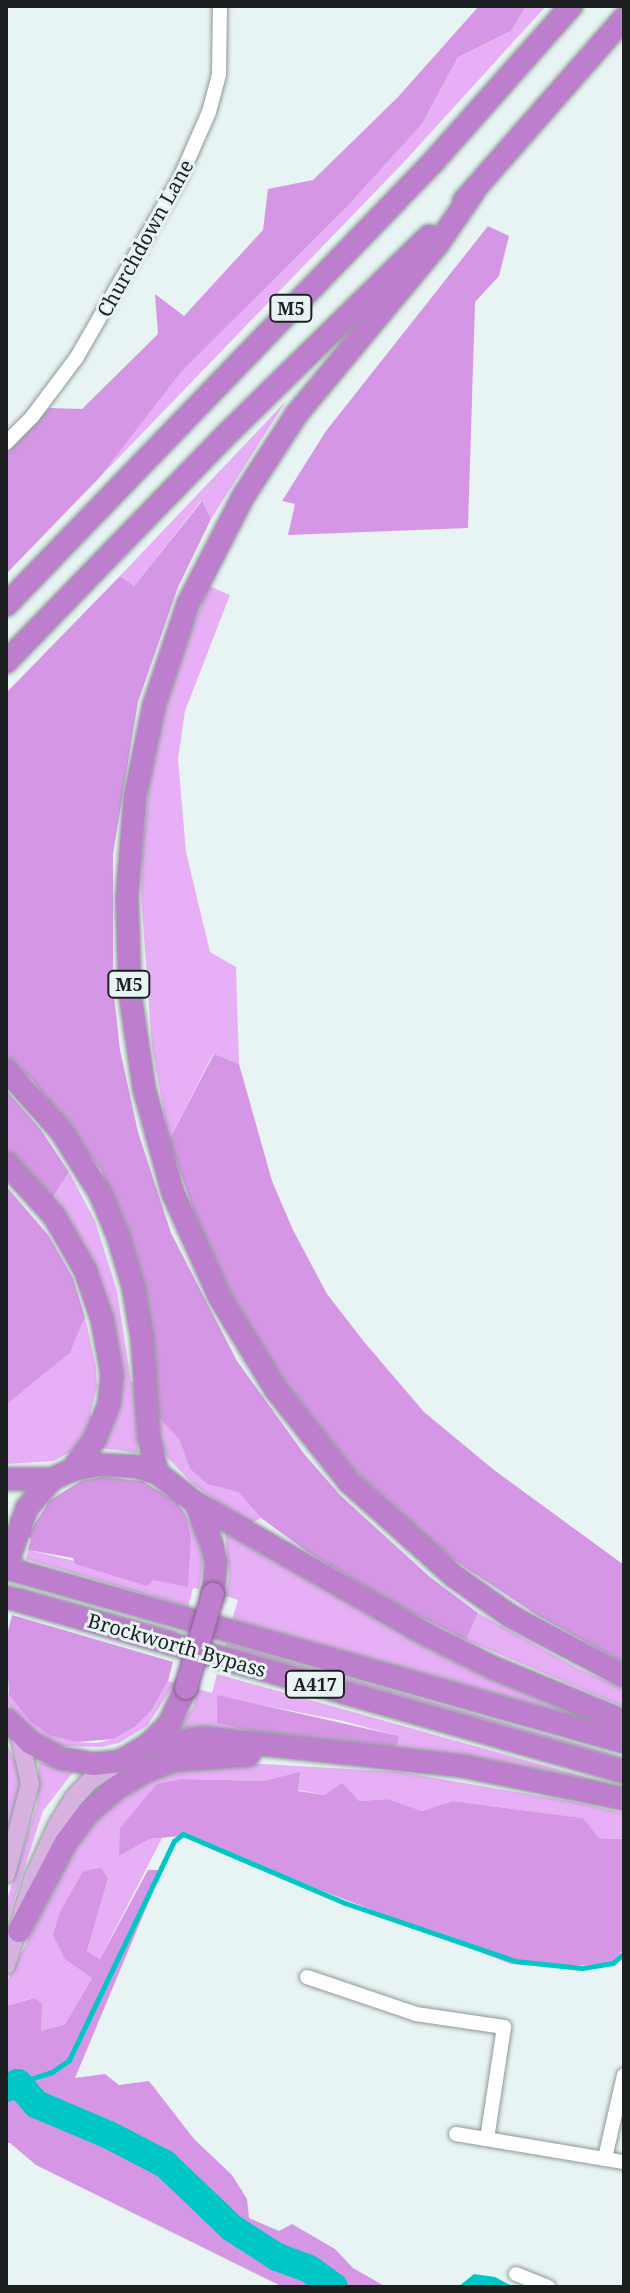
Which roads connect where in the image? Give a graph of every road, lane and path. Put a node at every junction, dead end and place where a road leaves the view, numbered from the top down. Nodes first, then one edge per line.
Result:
1 (220, 6) edge
2 (571, 6) edge
3 (624, 18) edge
4 (474, 191) junction
5 (6, 443) edge
6 (6, 605) edge
7 (6, 662) edge
8 (6, 1070) edge
9 (6, 1163) edge
10 (157, 1473) junction
11 (62, 1474) junction
12 (6, 1479) edge
13 (196, 1503) junction
14 (6, 1567) edge
15 (6, 1597) edge
16 (624, 1676) edge
17 (624, 1721) edge
18 (12, 1726) edge
19 (624, 1742) edge
20 (149, 1744) junction
21 (334, 1752) junction
22 (121, 1761) junction
23 (624, 1772) edge
24 (624, 1799) edge
25 (6, 1874) edge
26 (19, 1931) junction
27 (6, 1965) edge
28 (307, 1977) dead end
29 (624, 2075) edge
30 (456, 2134) dead end
31 (487, 2139) junction
32 (605, 2158) junction
33 (624, 2162) edge
34 (516, 2274) dead end
35 (548, 2287) edge

1 - 5 street, Churchdown Lane
2 - 6 highway, M5
3 - 4 highway, M5
4 - 7 highway, M5
4 - 16 highway, M5
8 - 10 highway
9 - 11 highway
10 - 11 highway
10 - 13 highway
11 - 12 highway
11 - 14 highway
13 - 17 highway
13 - 20 highway, bridge
14 - 19 highway, Brockworth Bypass / A417
15 - 23 highway, Brockworth Bypass / A417
18 - 22 highway
18 - 25 main road
20 - 21 highway
20 - 22 highway
21 - 24 highway
21 - 26 highway
22 - 26 main road
26 - 27 main road
28 - 31 street
29 - 32 street
30 - 31 street
31 - 32 street
32 - 33 street
34 - 35 street

